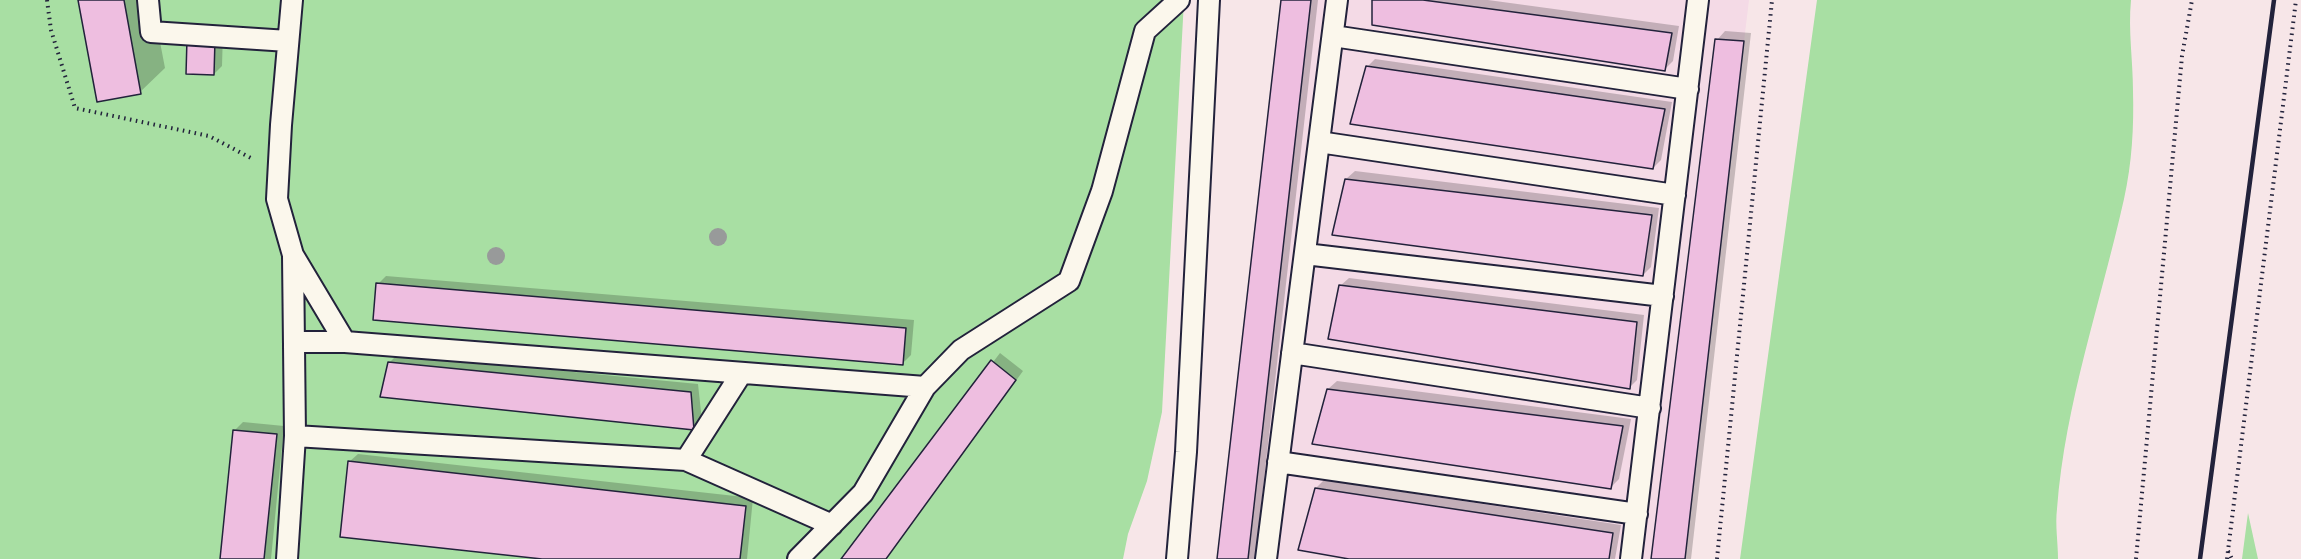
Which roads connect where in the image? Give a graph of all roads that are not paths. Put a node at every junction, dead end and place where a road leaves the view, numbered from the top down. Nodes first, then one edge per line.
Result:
1 (148, 0) edge
2 (292, 0) edge
3 (1179, 0) edge
4 (1209, 0) edge
5 (1337, 0) edge
6 (1698, 0) edge
7 (1333, 36) junction
8 (288, 41) junction
9 (1688, 89) junction
10 (1319, 142) junction
11 (1675, 195) junction
12 (1305, 254) junction
13 (293, 255) junction
14 (1663, 296) junction
15 (294, 342) junction
16 (345, 342) junction
17 (1292, 353) junction
18 (741, 374) junction
19 (925, 387) junction
20 (1650, 408) junction
21 (296, 436) junction
22 (686, 460) junction
23 (1278, 462) junction
24 (1637, 514) junction
25 (832, 525) junction
26 (287, 559) edge
27 (798, 559) edge
28 (1177, 559) edge
29 (1266, 559) edge
30 (1631, 559) edge

1 - 8 lane
2 - 8 lane
3 - 19 lane
4 - 28 lane
5 - 7 lane
6 - 9 lane
7 - 9 lane
7 - 10 lane
8 - 13 lane
9 - 11 lane
10 - 11 lane
10 - 12 lane
11 - 14 lane
12 - 14 lane
12 - 17 lane
13 - 15 lane
13 - 16 lane
14 - 20 lane
15 - 16 lane
15 - 21 lane
16 - 18 lane
17 - 20 lane
17 - 23 lane
18 - 19 lane
18 - 22 lane
19 - 25 lane
20 - 24 lane
21 - 22 lane
21 - 26 lane
22 - 25 lane
23 - 24 lane
23 - 29 lane
24 - 30 lane
25 - 27 lane

